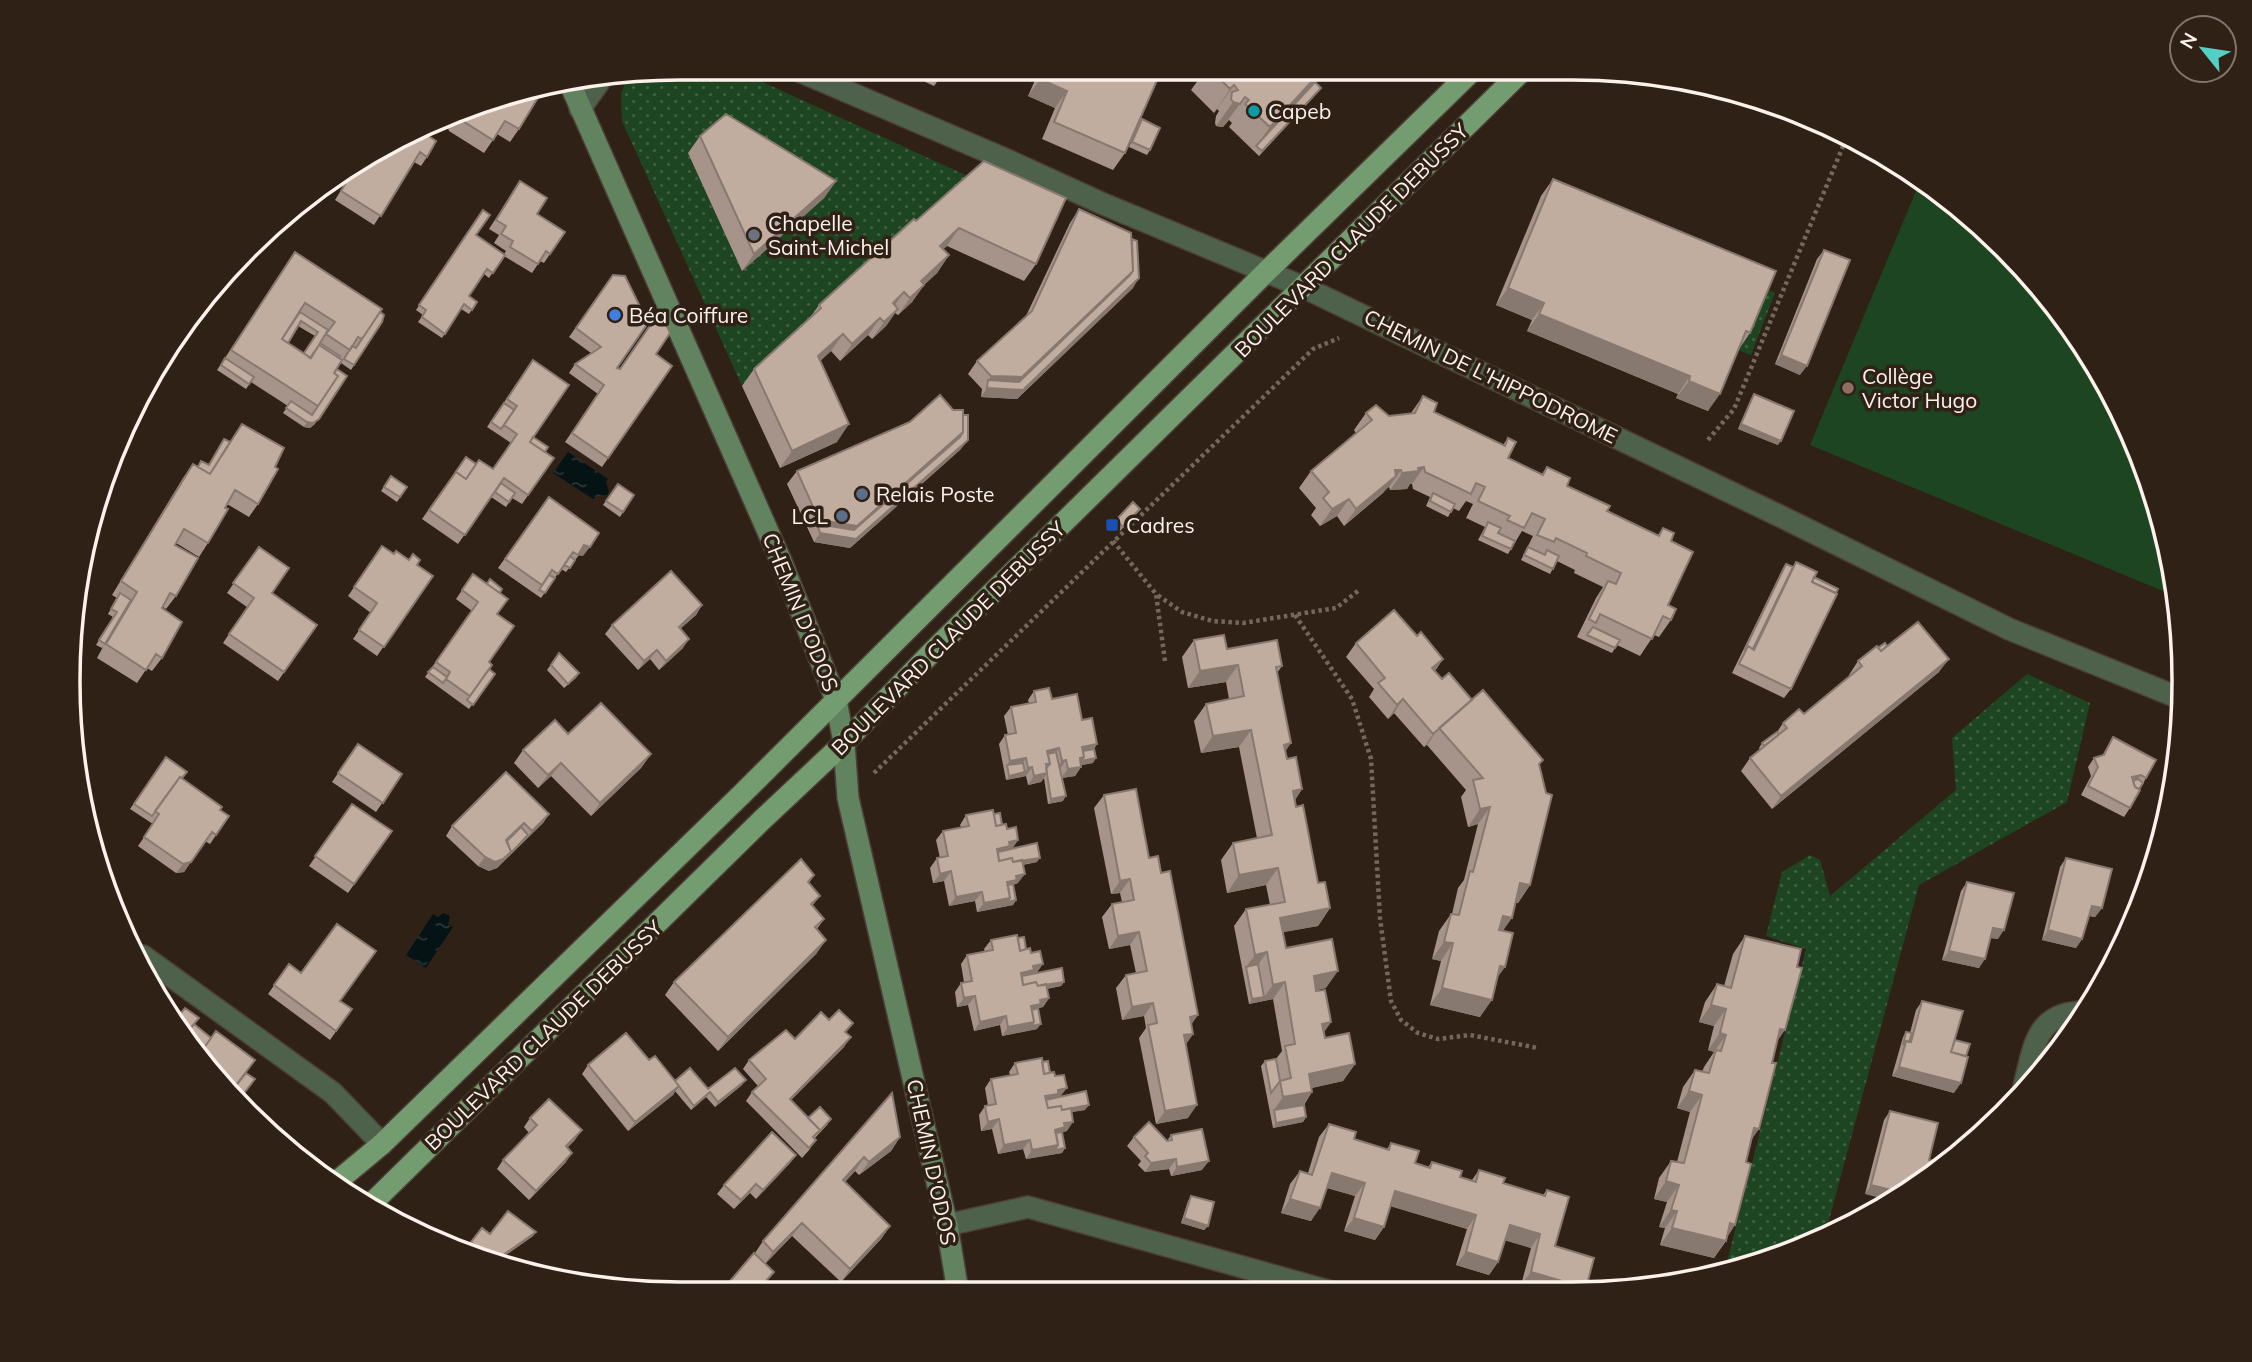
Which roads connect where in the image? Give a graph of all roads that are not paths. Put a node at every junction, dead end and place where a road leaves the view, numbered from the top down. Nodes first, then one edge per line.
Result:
1 (820, 80) edge
2 (1463, 80) edge
3 (1513, 80) edge
4 (595, 87) edge
5 (573, 91) edge
6 (580, 109) junction
7 (1267, 271) junction
8 (1303, 287) junction
9 (2171, 695) edge
10 (836, 699) junction
11 (844, 743) junction
12 (150, 961) edge
13 (2071, 1013) edge
14 (2028, 1069) edge
15 (382, 1144) junction
16 (343, 1177) edge
17 (377, 1198) edge
18 (947, 1225) junction
19 (956, 1282) edge
20 (1296, 1282) edge

1 - 7 street, CHEMIN DE L'HIPPODROME
2 - 7 main road, BOULEVARD CLAUDE DEBUSSY
3 - 8 main road, BOULEVARD CLAUDE DEBUSSY
4 - 6 street
5 - 6 street, CHEMIN D'ODOS
6 - 10 street, CHEMIN D'ODOS
7 - 8 street, CHEMIN DE L'HIPPODROME
7 - 10 main road, BOULEVARD CLAUDE DEBUSSY
8 - 9 street, CHEMIN DE L'HIPPODROME
8 - 11 main road, BOULEVARD CLAUDE DEBUSSY
10 - 11 street, CHEMIN D'ODOS
10 - 15 main road, BOULEVARD CLAUDE DEBUSSY
11 - 17 main road, BOULEVARD CLAUDE DEBUSSY
11 - 18 street, CHEMIN D'ODOS
12 - 15 street
13 - 14 street
15 - 16 main road, BOULEVARD CLAUDE DEBUSSY
18 - 19 street, CHEMIN D'ODOS
18 - 20 street

